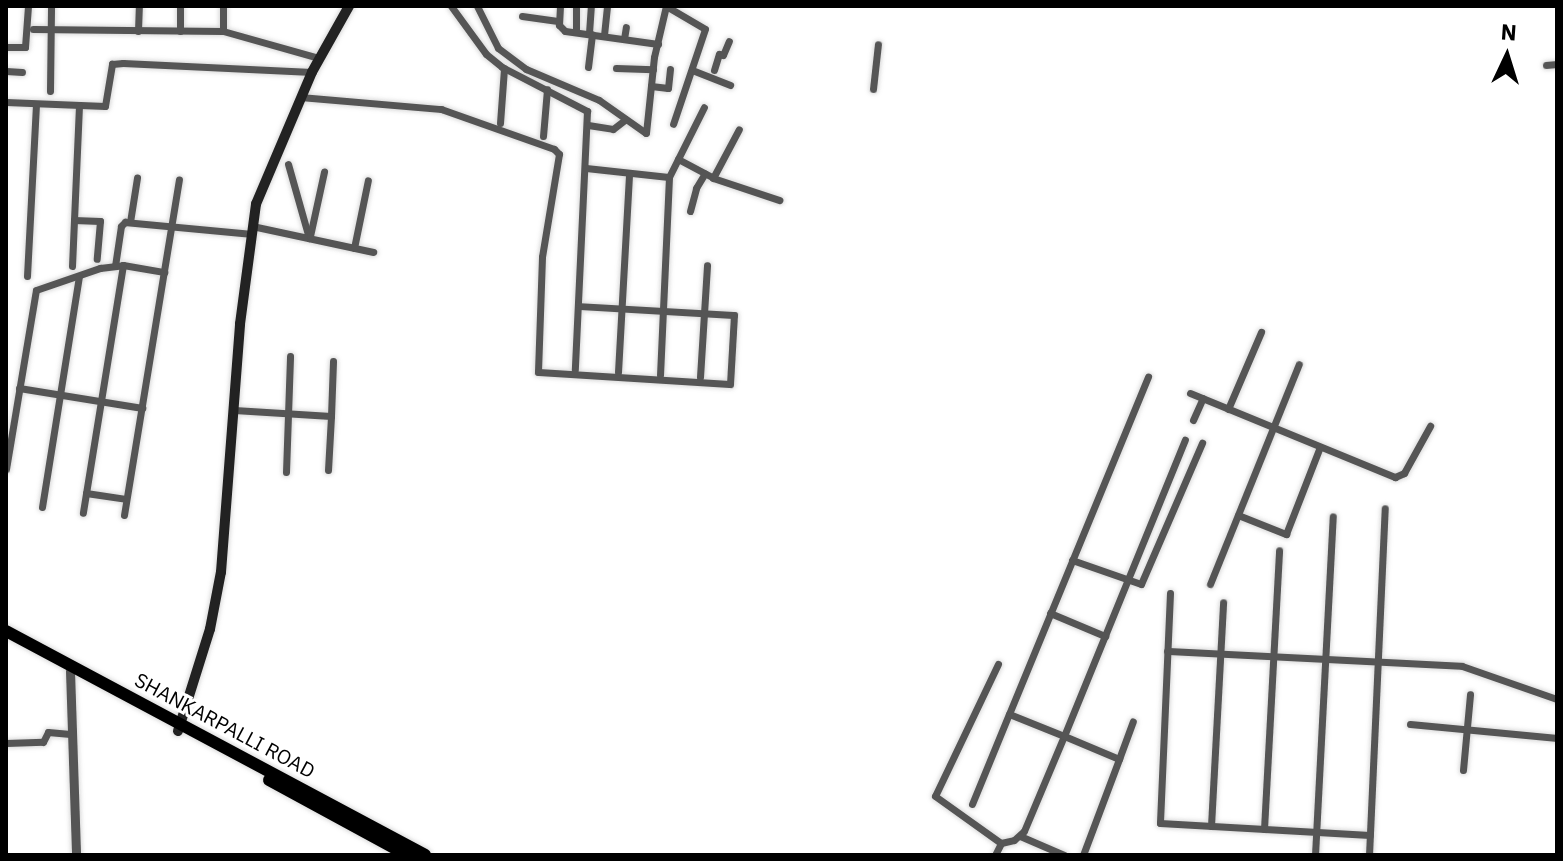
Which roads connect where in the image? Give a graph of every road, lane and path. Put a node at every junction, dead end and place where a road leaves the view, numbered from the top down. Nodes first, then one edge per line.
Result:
1 (28, 6) edge
2 (51, 6) edge
3 (139, 6) edge
4 (180, 6) edge
5 (223, 6) edge
6 (451, 6) edge
7 (477, 6) edge
8 (534, 6) edge
9 (560, 6) edge
10 (576, 6) edge
11 (591, 6) edge
12 (607, 6) edge
13 (666, 6) edge
14 (686, 6) edge
15 (346, 7) edge
16 (522, 16) dead end
17 (686, 16) junction
18 (533, 17) junction
19 (590, 19) junction
20 (558, 21) junction
21 (606, 21) junction
22 (626, 27) dead end
23 (33, 29) dead end
24 (51, 29) junction
25 (138, 31) junction
26 (180, 31) junction
27 (223, 31) junction
28 (576, 32) junction
29 (591, 33) junction
30 (604, 35) junction
31 (624, 39) junction
32 (729, 41) dead end
33 (658, 44) junction
34 (878, 44) dead end
35 (6, 47) edge
36 (319, 58) junction
37 (1557, 64) edge
38 (1546, 65) dead end
39 (588, 67) dead end
40 (504, 68) junction
41 (616, 68) dead end
42 (653, 69) junction
43 (670, 69) dead end
44 (692, 70) junction
45 (714, 70) dead end
46 (6, 71) edge
47 (22, 72) dead end
48 (312, 72) junction
49 (730, 85) dead end
50 (651, 86) junction
51 (547, 89) junction
52 (873, 89) dead end
53 (50, 91) dead end
54 (300, 97) junction
55 (6, 102) edge
56 (36, 104) junction
57 (79, 106) junction
58 (704, 107) dead end
59 (626, 119) junction
60 (500, 123) dead end
61 (673, 124) dead end
62 (588, 125) junction
63 (739, 129) dead end
64 (543, 136) dead end
65 (678, 159) junction
66 (288, 164) dead end
67 (586, 168) junction
68 (324, 172) dead end
69 (629, 173) junction
70 (709, 176) junction
71 (669, 177) junction
72 (137, 178) dead end
73 (179, 179) dead end
74 (368, 180) dead end
75 (779, 200) dead end
76 (690, 211) dead end
77 (74, 220) junction
78 (130, 222) junction
79 (172, 229) junction
80 (252, 230) junction
81 (309, 238) junction
82 (354, 248) junction
83 (373, 252) dead end
84 (97, 259) dead end
85 (707, 265) dead end
86 (72, 266) dead end
87 (119, 266) junction
88 (164, 272) junction
89 (27, 276) dead end
90 (79, 276) junction
91 (579, 306) junction
92 (622, 308) junction
93 (662, 310) junction
94 (704, 313) junction
95 (1261, 332) dead end
96 (290, 356) dead end
97 (333, 361) dead end
98 (1299, 364) dead end
99 (575, 370) dead end
100 (618, 372) dead end
101 (660, 375) dead end
102 (1148, 376) dead end
103 (700, 377) dead end
104 (19, 388) junction
105 (1190, 393) dead end
106 (60, 394) junction
107 (1203, 398) junction
108 (101, 401) junction
109 (142, 408) junction
110 (1228, 409) junction
111 (234, 410) junction
112 (288, 413) junction
113 (331, 416) junction
114 (1193, 420) dead end
115 (1430, 426) dead end
116 (1274, 428) junction
117 (1185, 440) dead end
118 (1202, 443) dead end
119 (1320, 447) junction
120 (6, 469) edge
121 (328, 470) dead end
122 (286, 472) dead end
123 (86, 493) junction
124 (126, 499) junction
125 (42, 507) dead end
126 (1385, 508) dead end
127 (83, 513) dead end
128 (124, 515) dead end
129 (1238, 515) junction
130 (1333, 516) dead end
131 (1279, 550) dead end
132 (1072, 560) junction
133 (1127, 581) junction
134 (1210, 584) dead end
135 (1170, 593) dead end
136 (1223, 602) dead end
137 (1050, 613) junction
138 (6, 634) edge
139 (1105, 636) junction
140 (1167, 651) junction
141 (1220, 654) junction
142 (1273, 657) junction
143 (1326, 659) junction
144 (1378, 662) junction
145 (998, 664) dead end
146 (70, 671) junction
147 (1470, 694) dead end
148 (1557, 699) edge
149 (1009, 714) junction
150 (1133, 721) dead end
151 (1410, 724) dead end
152 (180, 727) junction
153 (1466, 729) junction
154 (73, 734) junction
155 (1064, 736) junction
156 (1557, 738) edge
157 (6, 743) edge
158 (1119, 759) junction
159 (1463, 770) dead end
160 (972, 804) dead end
161 (1211, 826) junction
162 (1264, 829) junction
163 (1317, 832) junction
164 (1370, 835) junction
165 (1020, 836) junction
166 (998, 849) edge
167 (1006, 854) edge
168 (76, 855) edge
169 (407, 855) edge
170 (425, 855) edge
171 (1064, 855) edge
172 (1083, 855) edge
173 (1315, 855) edge
174 (1369, 855) edge

1 - 35 street
2 - 24 street
3 - 25 street
4 - 26 street
5 - 27 street
6 - 40 street
7 - 59 street
8 - 18 street
9 - 20 street
10 - 28 street
11 - 19 street
12 - 21 street
13 - 17 street
13 - 33 street
14 - 17 street
15 - 36 main road
16 - 18 street
17 - 44 street
18 - 20 street
19 - 21 street
19 - 29 street
20 - 28 street
21 - 30 street
22 - 31 street
23 - 24 street
24 - 25 street
24 - 53 street
25 - 26 street
26 - 27 street
27 - 36 street
28 - 29 street
29 - 30 street
29 - 39 street
30 - 31 street
31 - 33 street
32 - 45 street
33 - 42 street
34 - 52 street
36 - 48 main road
37 - 38 street
40 - 51 street
40 - 60 street
41 - 42 street
42 - 50 street
43 - 50 street
44 - 49 street
44 - 61 street
46 - 47 street
48 - 54 main road
48 - 57 street
50 - 59 street
51 - 62 street
51 - 64 street
54 - 80 main road
54 - 94 street
55 - 56 street
56 - 57 street
56 - 89 street
57 - 77 street
58 - 65 street
59 - 62 street
62 - 67 street
63 - 70 street
65 - 70 street
65 - 71 street
66 - 81 street
67 - 69 street
67 - 91 street
68 - 81 street
69 - 71 street
69 - 92 street
70 - 75 street
70 - 76 street
71 - 93 street
72 - 78 street
73 - 79 street
74 - 82 street
77 - 84 street
77 - 86 street
78 - 79 street
78 - 87 street
79 - 80 street
79 - 88 street
80 - 81 street
80 - 111 main road
81 - 82 street
82 - 83 street
85 - 94 street
87 - 88 street
87 - 90 street
87 - 108 street
88 - 109 street
90 - 104 street
90 - 106 street
91 - 92 street
91 - 99 street
92 - 93 street
92 - 100 street
93 - 94 street
93 - 101 street
94 - 103 street
95 - 110 street
96 - 112 street
97 - 113 street
98 - 116 street
102 - 132 street
104 - 106 street
104 - 120 street
105 - 107 street
106 - 108 street
106 - 125 street
107 - 110 street
107 - 114 street
108 - 109 street
108 - 123 street
109 - 124 street
110 - 116 street
111 - 112 street
111 - 152 main road
112 - 113 street
112 - 122 street
113 - 121 street
115 - 119 street
116 - 119 street
116 - 129 street
117 - 133 street
118 - 133 street
119 - 129 street
123 - 124 street
123 - 127 street
124 - 128 street
126 - 144 street
129 - 134 street
130 - 143 street
131 - 142 street
132 - 133 street
132 - 137 street
133 - 139 street
135 - 140 street
136 - 141 street
137 - 139 street
137 - 149 street
138 - 146 main road, SHANKARPALLI ROAD
138 - 152 main road, SHANKARPALLI ROAD
139 - 155 street
140 - 141 street
140 - 161 street
141 - 142 street
141 - 161 street
142 - 143 street
142 - 162 street
143 - 144 street
143 - 163 street
144 - 148 street
144 - 164 street
145 - 166 street
146 - 152 main road, SHANKARPALLI ROAD
146 - 154 street
147 - 153 street
149 - 155 street
149 - 160 street
150 - 158 street
151 - 153 street
152 - 169 main road, SHANKARPALLI ROAD
152 - 170 main road, SHANKARPALLI ROAD
153 - 156 street
153 - 159 street
154 - 157 street
154 - 168 street
155 - 158 street
155 - 165 street
158 - 172 street
161 - 162 street
162 - 163 street
163 - 164 street
163 - 173 street
164 - 174 street
165 - 166 street
165 - 171 street
166 - 167 street

